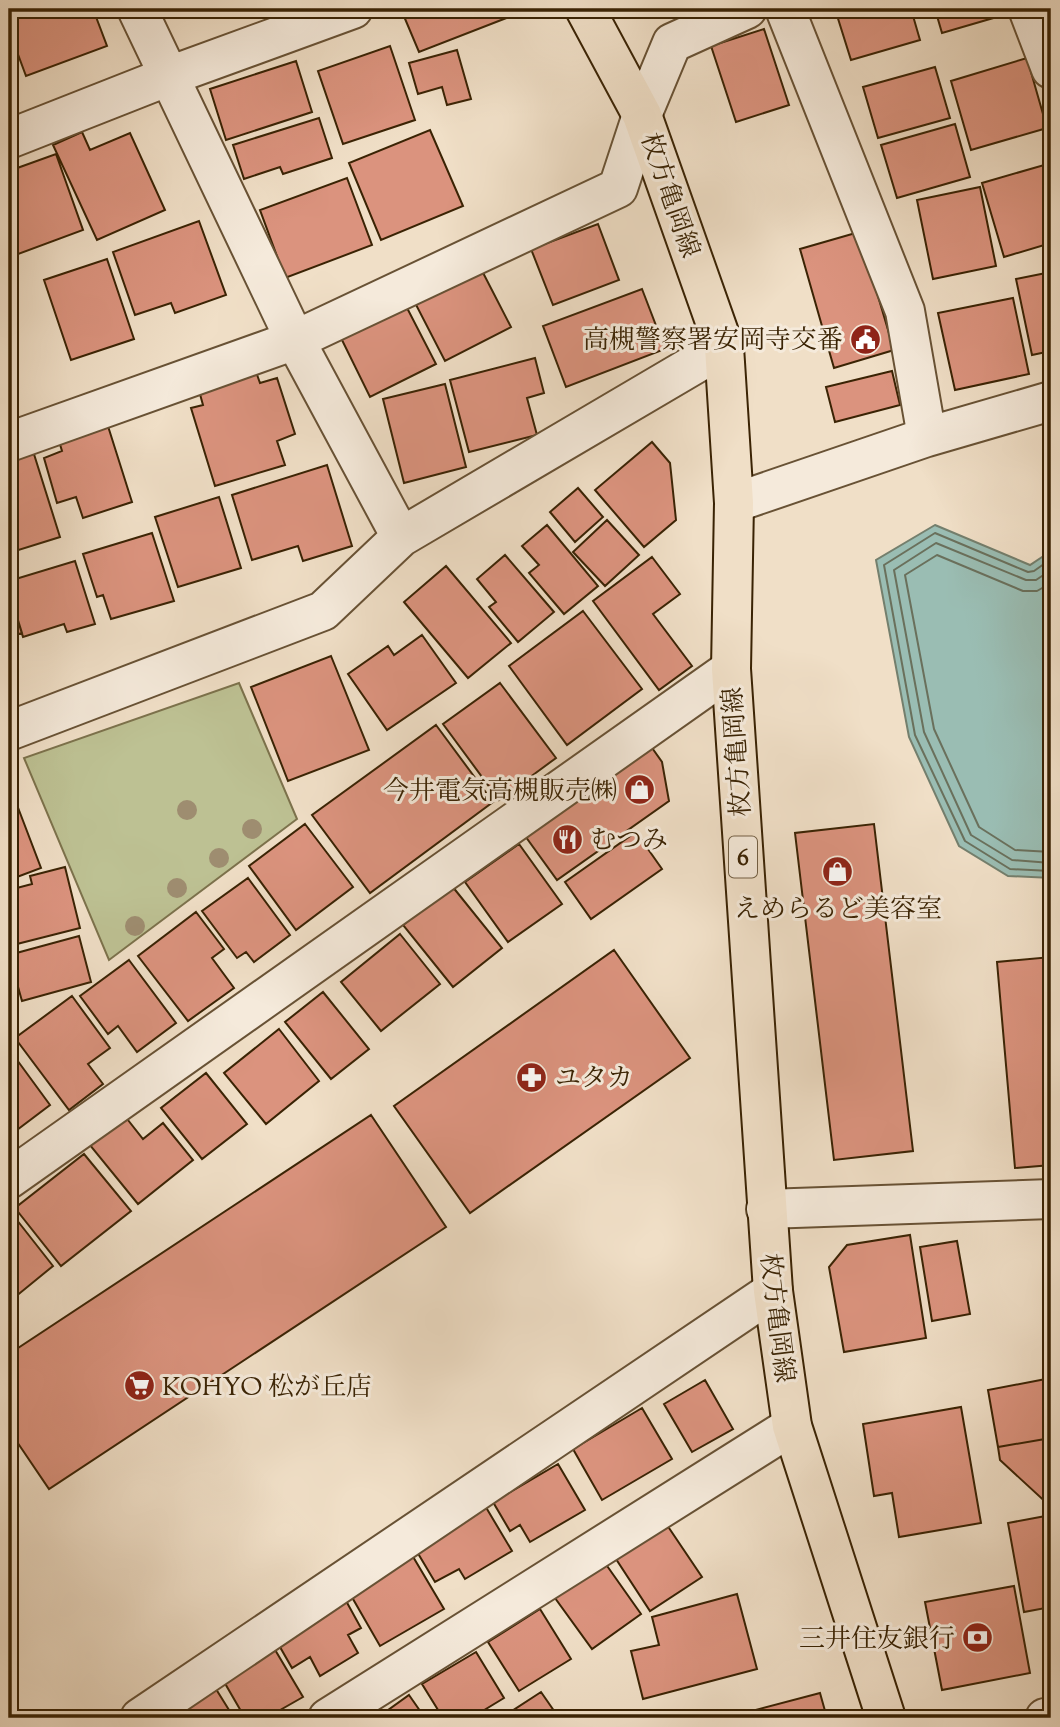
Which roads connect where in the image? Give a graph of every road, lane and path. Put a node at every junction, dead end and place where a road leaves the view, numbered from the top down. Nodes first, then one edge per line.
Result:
1 (136, 9) edge
2 (353, 9) edge
3 (584, 9) edge
4 (747, 9) edge
5 (785, 9) edge
6 (1028, 9) edge
7 (1051, 69) edge
8 (169, 76) junction
9 (642, 115) junction
10 (9, 139) edge
11 (295, 340) junction
12 (724, 347) junction
13 (1051, 401) edge
14 (927, 437) junction
15 (9, 442) edge
16 (734, 503) junction
17 (401, 537) junction
18 (731, 669) junction
19 (9, 731) edge
20 (9, 1179) edge
21 (1051, 1199) edge
22 (766, 1209) junction
23 (773, 1291) junction
24 (792, 1426) junction
25 (141, 1718) edge
26 (328, 1718) edge
27 (886, 1718) edge
28 (1045, 1718) edge
29 (1051, 1718) edge

1 - 8 street
2 - 8 street
3 - 9 main road, 枚方亀岡線 / 6
4 - 9 street
5 - 14 street
6 - 7 street
8 - 10 street
8 - 11 street
9 - 11 street
9 - 12 main road, 枚方亀岡線 / 6
11 - 15 street
11 - 17 street
12 - 16 main road, 枚方亀岡線 / 6
12 - 17 street
13 - 14 street
14 - 16 street
16 - 18 main road, 枚方亀岡線 / 6
17 - 19 street
18 - 20 street
18 - 22 main road, 枚方亀岡線 / 6
21 - 22 street
22 - 23 main road, 枚方亀岡線 / 6
23 - 24 main road, 枚方亀岡線 / 6
23 - 25 street
24 - 26 street
24 - 27 main road, 枚方亀岡線 / 6
28 - 29 street

